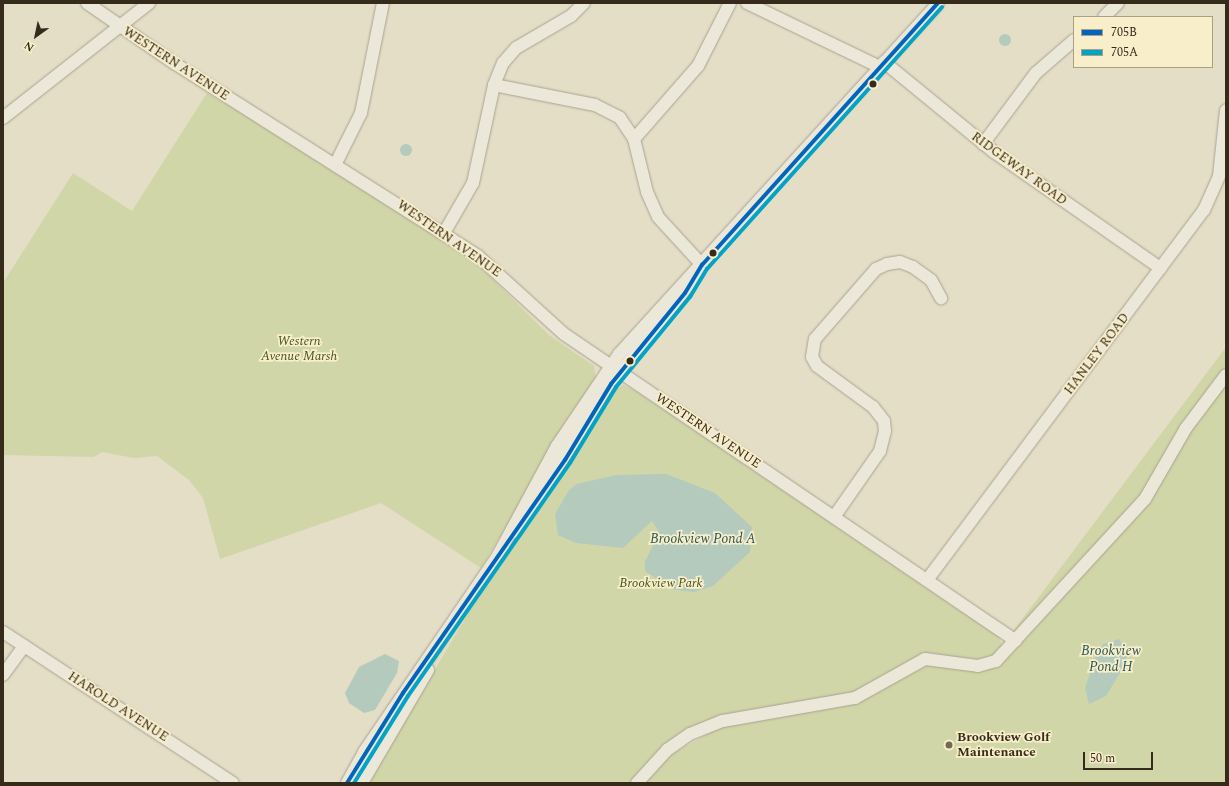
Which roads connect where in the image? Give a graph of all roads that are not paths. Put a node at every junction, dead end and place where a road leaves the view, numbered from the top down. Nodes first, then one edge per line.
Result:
1 (87, 3) edge
2 (149, 3) edge
3 (383, 3) edge
4 (584, 3) edge
5 (730, 3) edge
6 (747, 3) edge
7 (938, 3) edge
8 (1118, 3) edge
9 (1105, 16) edge
10 (118, 27) junction
11 (1073, 41) edge
12 (882, 64) junction
13 (494, 85) junction
14 (1226, 110) edge
15 (3, 118) edge
16 (634, 139) junction
17 (983, 144) junction
18 (336, 163) junction
19 (1223, 167) edge
20 (444, 233) junction
21 (702, 265) junction
22 (1160, 268) junction
23 (941, 298) dead end
24 (616, 368) junction
25 (1226, 375) edge
26 (834, 517) junction
27 (927, 580) junction
28 (3, 632) edge
29 (443, 640) junction
30 (1016, 641) junction
31 (24, 646) junction
32 (3, 675) edge
33 (233, 783) edge
34 (347, 783) edge
35 (362, 783) edge
36 (637, 783) edge

1 - 10 street, WESTERN AVENUE
2 - 10 street
3 - 18 street
4 - 13 street
5 - 16 street
6 - 12 street, RIDGEWAY ROAD
7 - 12 street
8 - 9 street
10 - 15 street
10 - 18 street, WESTERN AVENUE
11 - 17 street
12 - 17 street, RIDGEWAY ROAD
12 - 21 street
13 - 16 street
13 - 20 street
14 - 19 street, HANLEY ROAD
16 - 21 street
17 - 22 street, RIDGEWAY ROAD
18 - 20 street, WESTERN AVENUE
19 - 22 street, HANLEY ROAD
20 - 24 street, WESTERN AVENUE
21 - 24 street
22 - 27 street, HANLEY ROAD
23 - 26 street
24 - 26 street, WESTERN AVENUE
24 - 29 street
25 - 30 street
26 - 27 street, WESTERN AVENUE
27 - 30 street, WESTERN AVENUE
28 - 31 street, HAROLD AVENUE
29 - 34 street
29 - 35 street
30 - 36 street
31 - 32 street
31 - 33 street, HAROLD AVENUE

